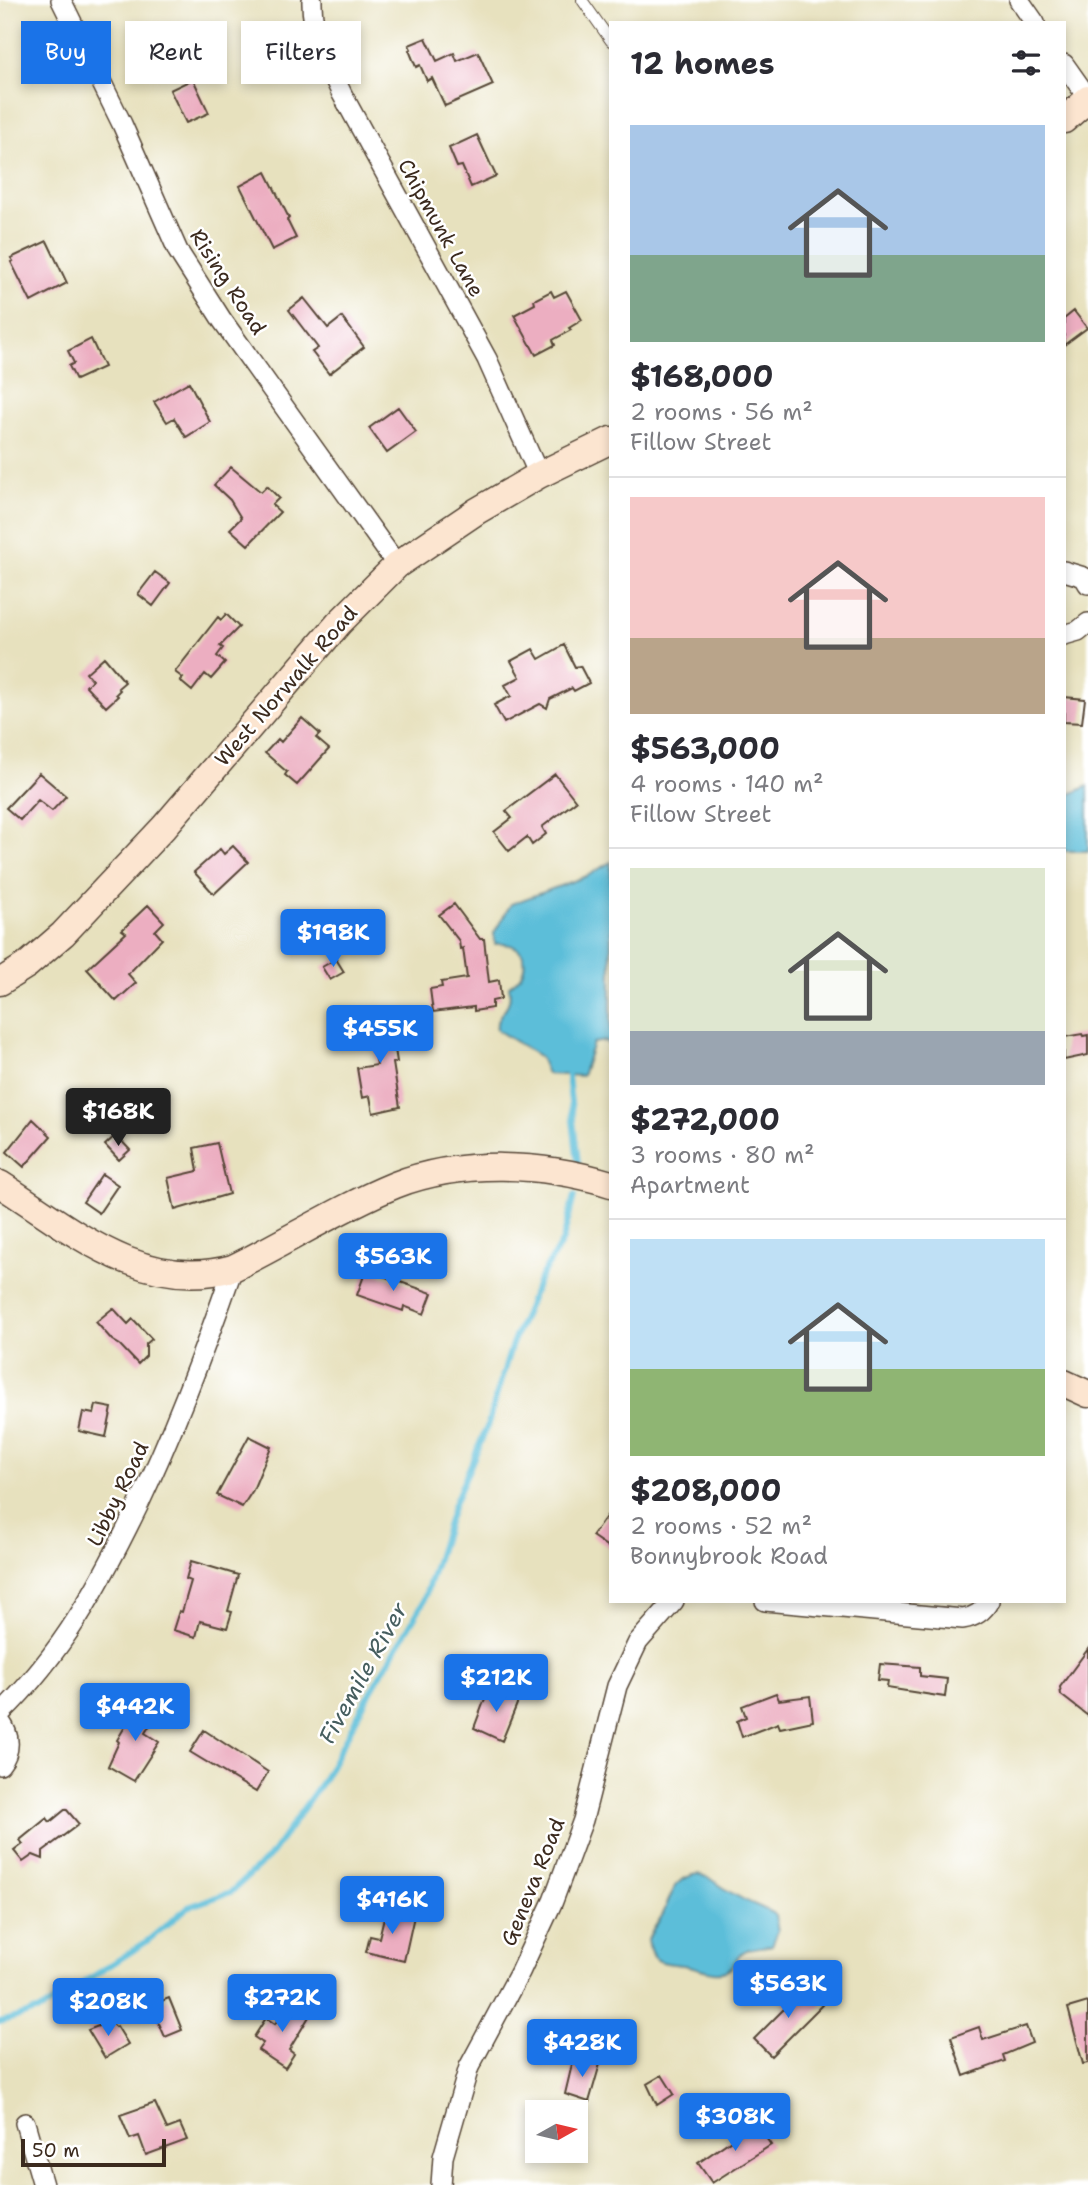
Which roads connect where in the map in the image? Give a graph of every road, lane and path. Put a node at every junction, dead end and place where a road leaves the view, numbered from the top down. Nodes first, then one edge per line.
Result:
1 (61, 0) edge
2 (312, 0) edge
3 (582, 0) edge
4 (1019, 0) edge
5 (1034, 21) edge
6 (609, 38) edge
7 (1066, 67) edge
8 (1088, 98) edge
9 (1066, 118) edge
10 (609, 441) edge
11 (539, 475) junction
12 (397, 565) junction
13 (1066, 572) edge
14 (1088, 584) edge
15 (1088, 623) edge
16 (1066, 634) edge
17 (0, 982) edge
18 (609, 1183) edge
19 (0, 1184) edge
20 (233, 1268) junction
21 (1066, 1384) edge
22 (1088, 1394) edge
23 (672, 1603) edge
24 (787, 1603) edge
25 (988, 1603) edge
26 (0, 1714) edge
27 (0, 1721) edge
28 (0, 1765) edge
29 (25, 2123) dead end
30 (43, 2185) edge
31 (440, 2185) edge

1 - 12 street, Rising Road
2 - 11 street, Chipmunk Lane
3 - 6 lane
4 - 5 street
7 - 8 street
8 - 9 street
10 - 11 street, West Norwalk Road
11 - 12 street, West Norwalk Road
12 - 17 street, West Norwalk Road
13 - 14 street
15 - 16 street
18 - 20 street
19 - 20 street
20 - 26 street, Libby Road
21 - 22 street
23 - 31 street, Geneva Road
24 - 25 street
27 - 28 street
29 - 30 street

